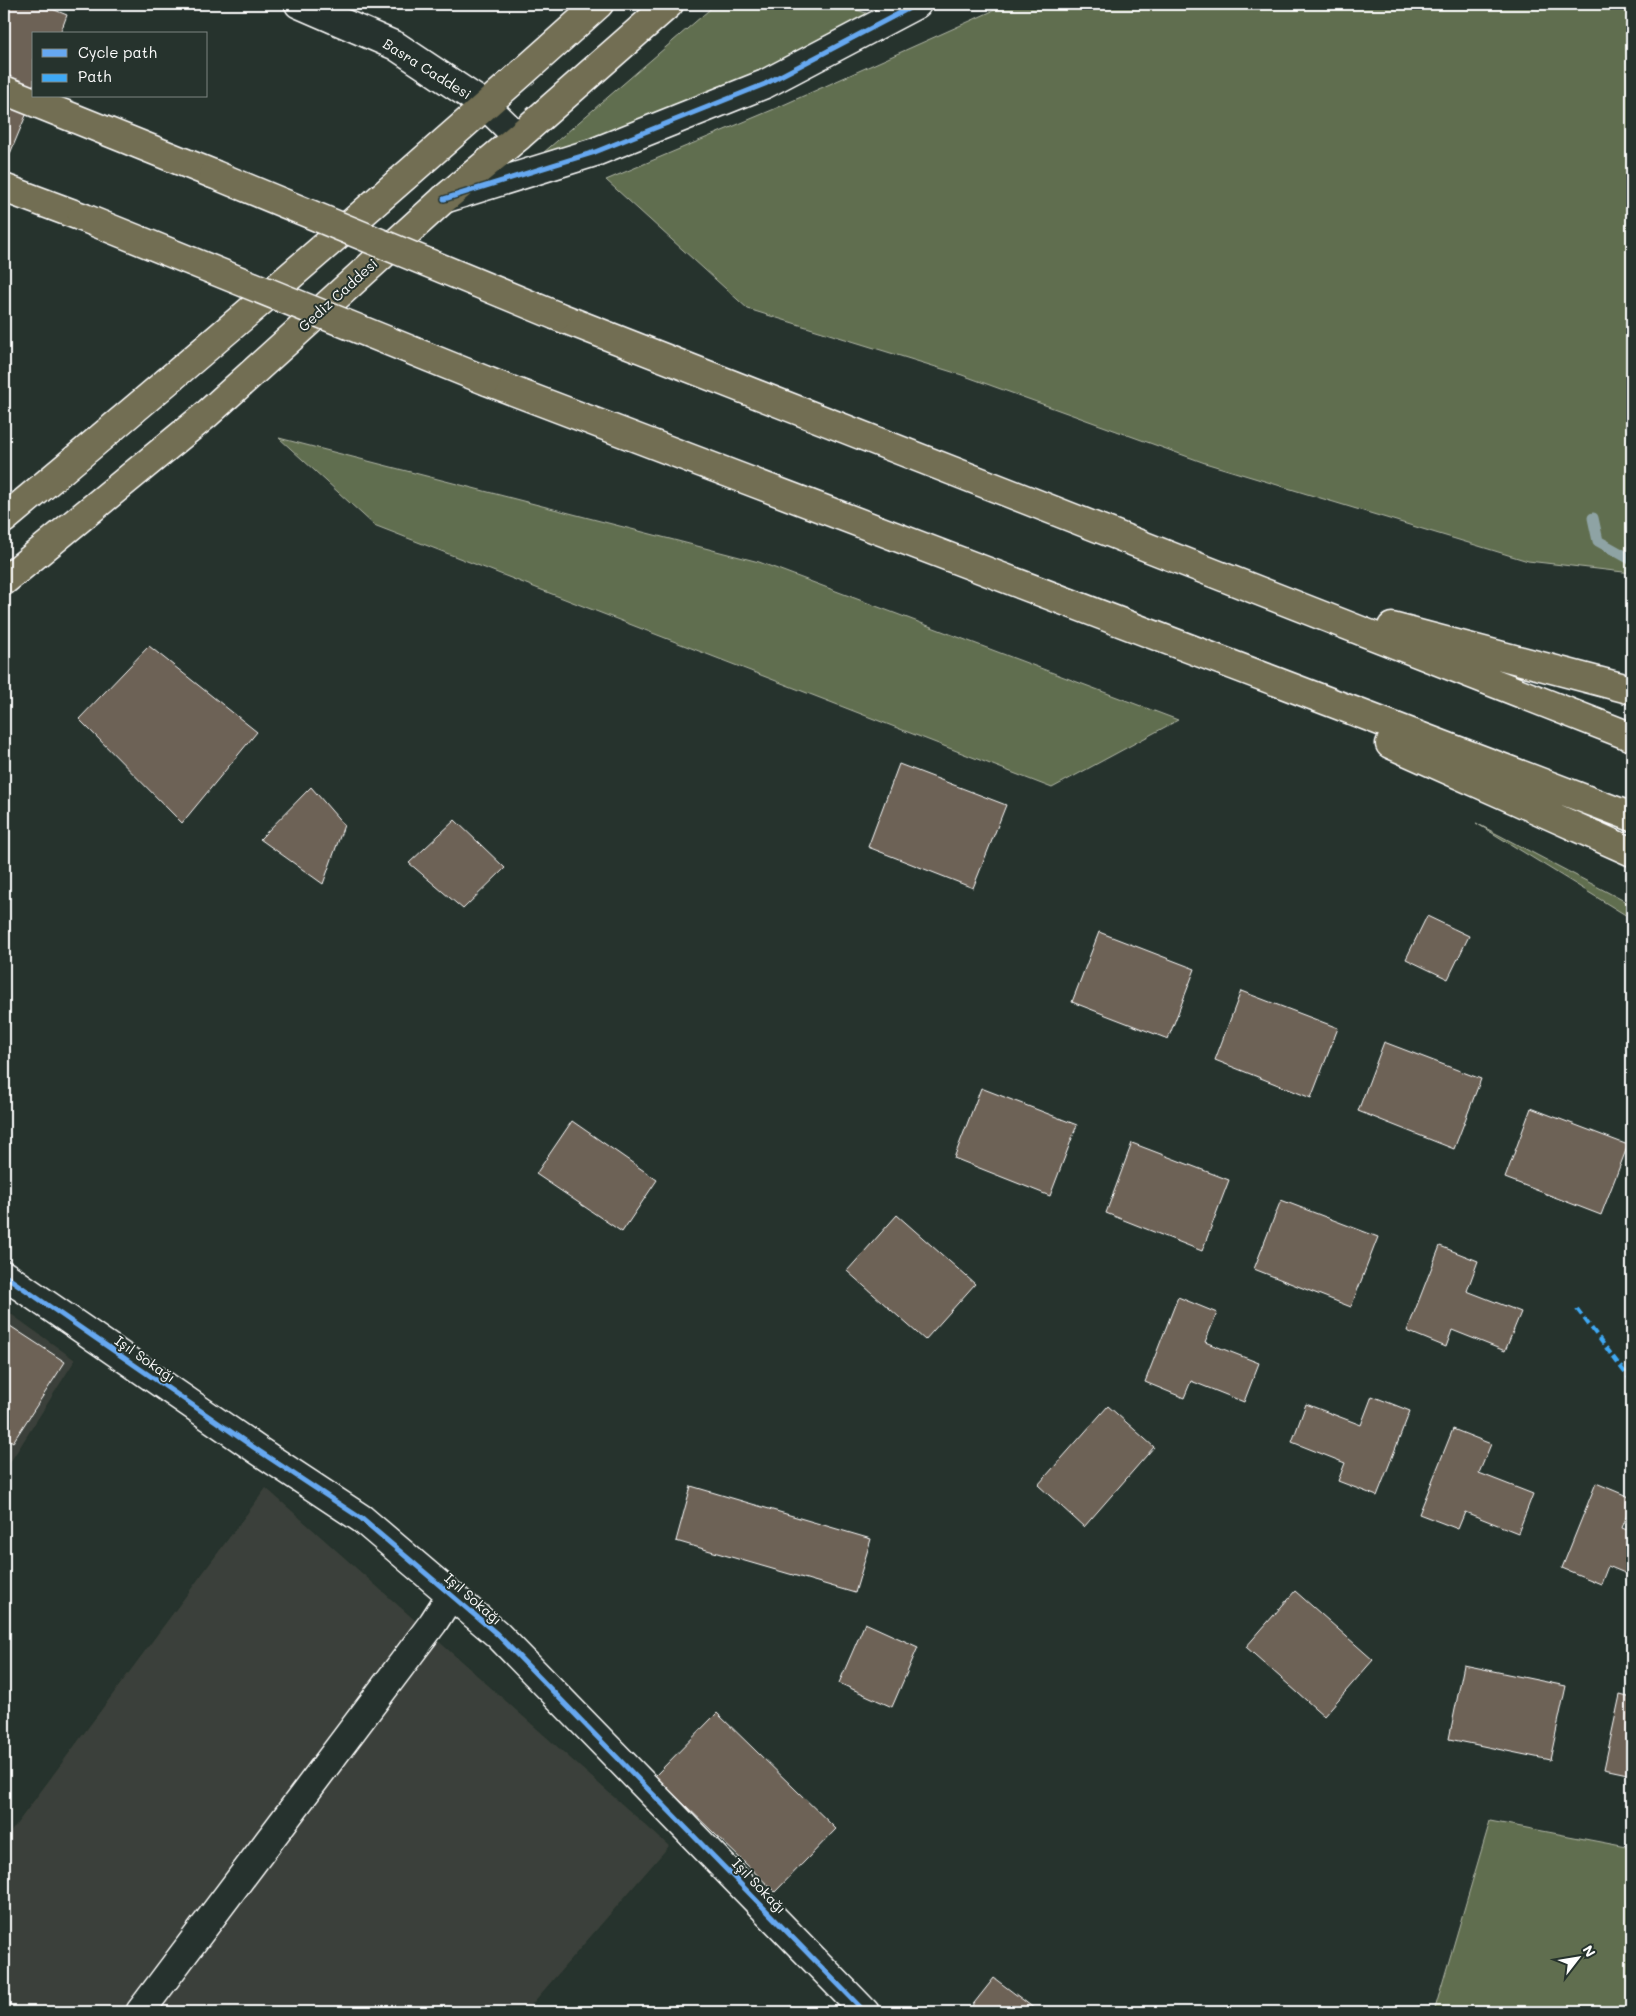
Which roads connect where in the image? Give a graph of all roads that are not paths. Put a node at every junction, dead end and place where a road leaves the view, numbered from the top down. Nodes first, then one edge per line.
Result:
1 (299, 4) edge
2 (599, 4) edge
3 (669, 4) edge
4 (917, 4) edge
5 (4, 90) edge
6 (486, 106) junction
7 (518, 137) junction
8 (4, 188) edge
9 (444, 199) junction
10 (4, 519) edge
11 (4, 581) edge
12 (1265, 593) junction
13 (1113, 619) junction
14 (1632, 690) edge
15 (1632, 737) edge
16 (1632, 817) edge
17 (1632, 852) edge
18 (4, 1275) edge
19 (452, 1595) junction
20 (140, 2012) edge
21 (864, 2012) edge

1 - 6 street, Basra Caddesi
2 - 6 main road
3 - 7 main road, Gediz Caddesi
4 - 9 street
5 - 12 main road, bridge
6 - 7 street, Basra Caddesi
6 - 10 main road
7 - 9 main road, Gediz Caddesi
8 - 13 main road, bridge
9 - 11 main road, Gediz Caddesi
12 - 14 main road
12 - 15 main road
13 - 16 main road
13 - 17 main road
18 - 19 street, Işıl Sokağı
19 - 20 street
19 - 21 street, Işıl Sokağı

